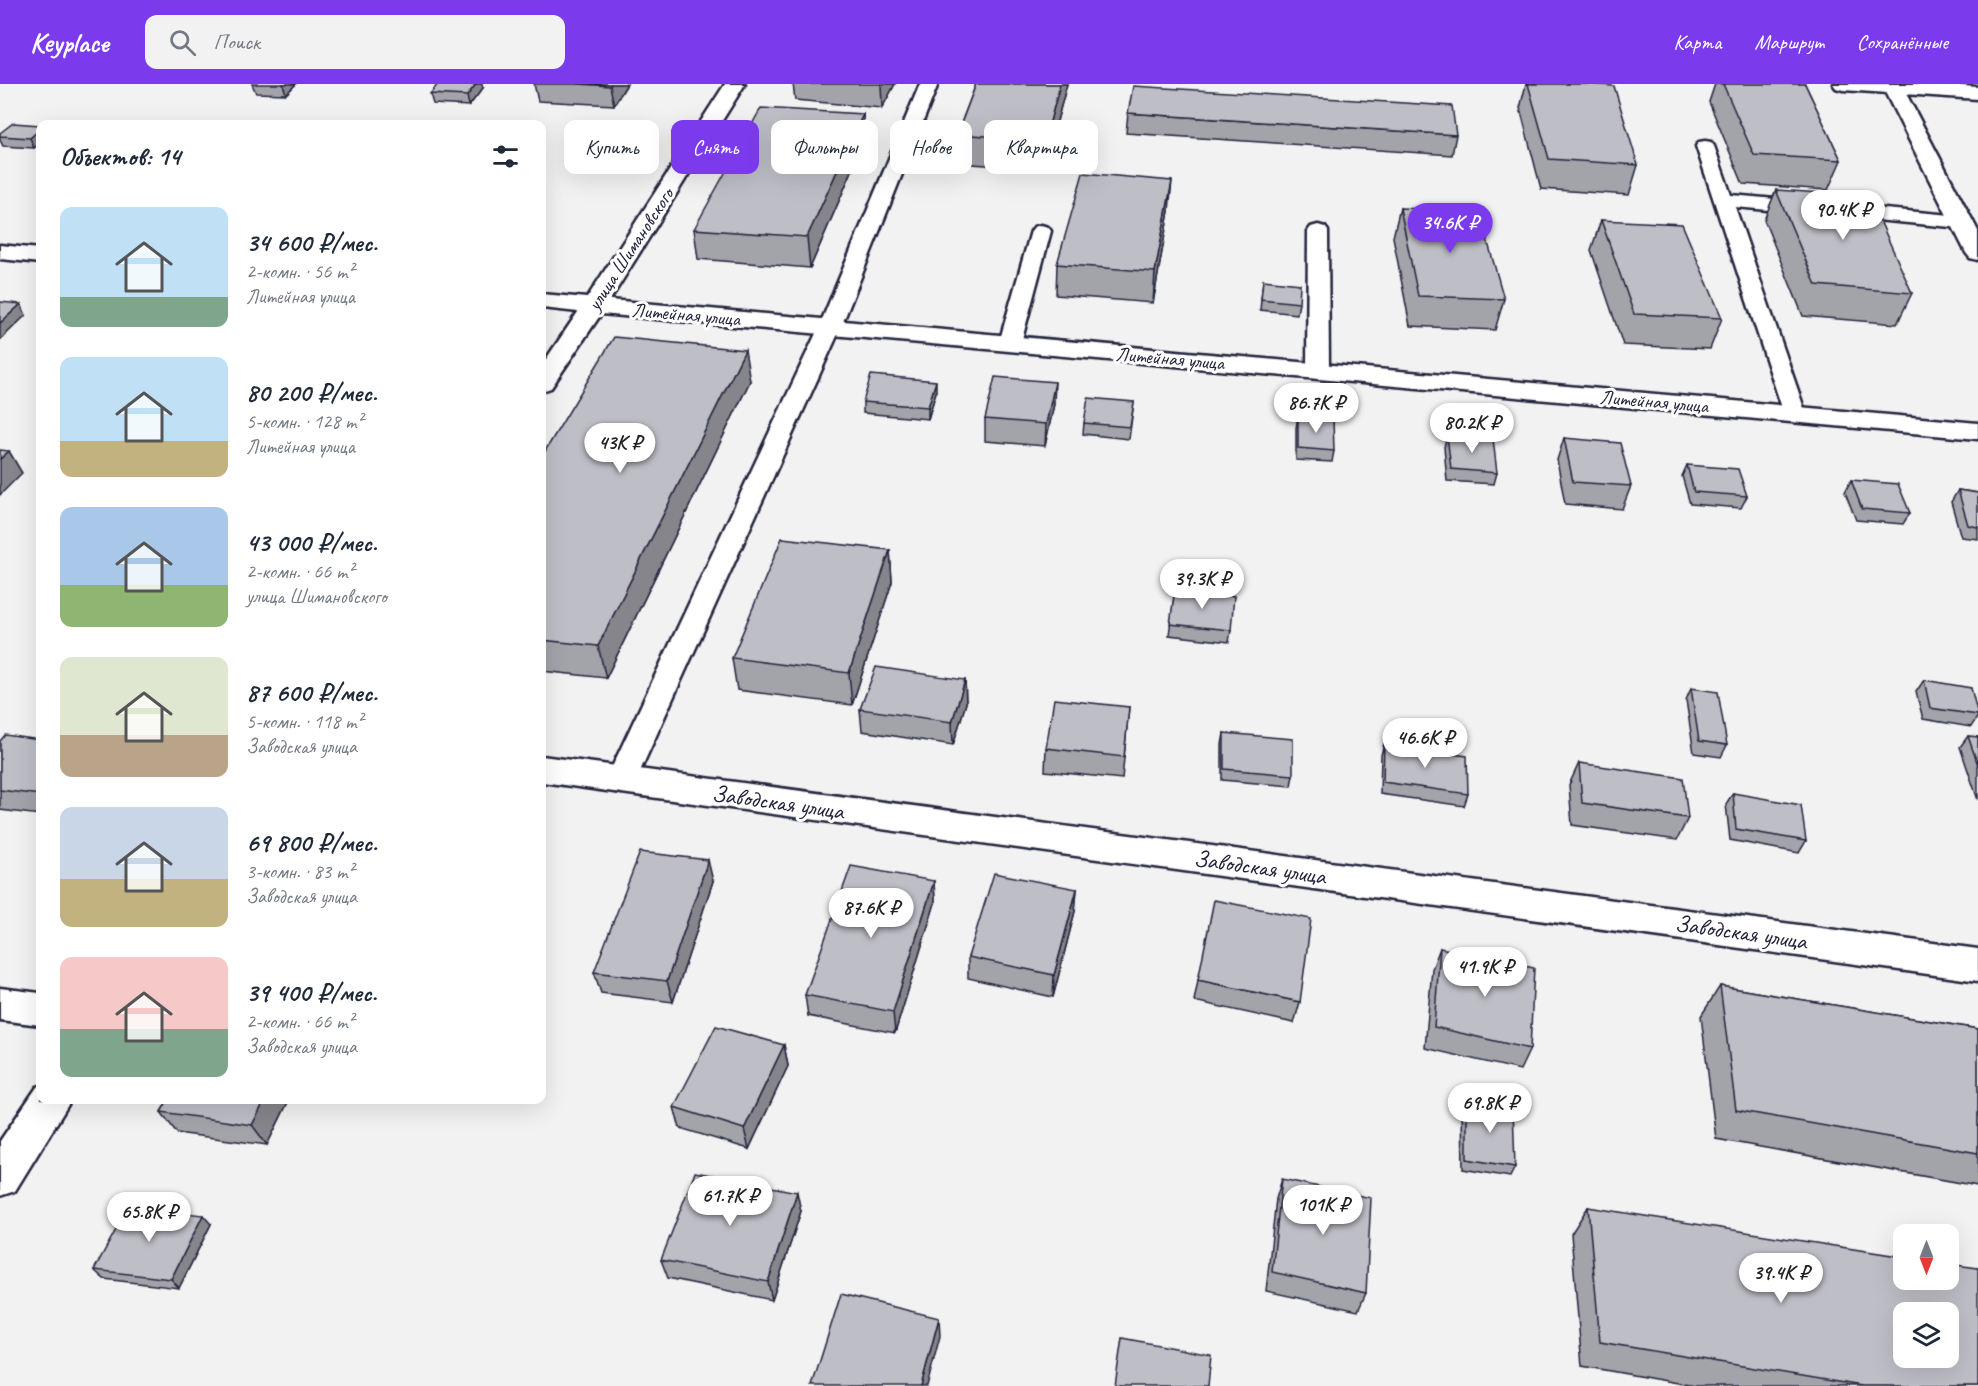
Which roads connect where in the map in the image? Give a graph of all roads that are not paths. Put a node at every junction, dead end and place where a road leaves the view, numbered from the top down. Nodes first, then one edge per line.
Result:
1 (735, 84) edge
2 (929, 84) edge
3 (1843, 84) edge
4 (1892, 86) edge
5 (1978, 93) edge
6 (1705, 146) dead end
7 (1724, 200) junction
8 (1962, 222) junction
9 (1041, 231) dead end
10 (1317, 231) dead end
11 (0, 252) edge
12 (1978, 253) edge
13 (36, 256) edge
14 (546, 301) edge
15 (594, 306) junction
16 (830, 327) junction
17 (1010, 343) junction
18 (1318, 371) junction
19 (546, 377) edge
20 (1795, 414) junction
21 (1978, 430) edge
22 (546, 770) edge
23 (621, 780) junction
24 (1978, 964) edge
25 (0, 1004) edge
26 (36, 1008) edge
27 (48, 1104) edge
28 (0, 1177) edge

1 - 15 street, улица Шимановского
2 - 16 lane
3 - 4 street
4 - 5 street
4 - 8 street
6 - 7 lane
7 - 8 lane
7 - 20 lane
8 - 12 street
9 - 17 lane
10 - 18 lane
11 - 13 street
14 - 15 street, Литейная улица
15 - 16 street, Литейная улица
15 - 19 street, улица Шимановского
16 - 17 street, Литейная улица
16 - 23 lane
17 - 18 street, Литейная улица
18 - 20 street, Литейная улица
20 - 21 street, Литейная улица
22 - 23 street, Заводская улица
23 - 24 street, Заводская улица
25 - 26 street
27 - 28 street

